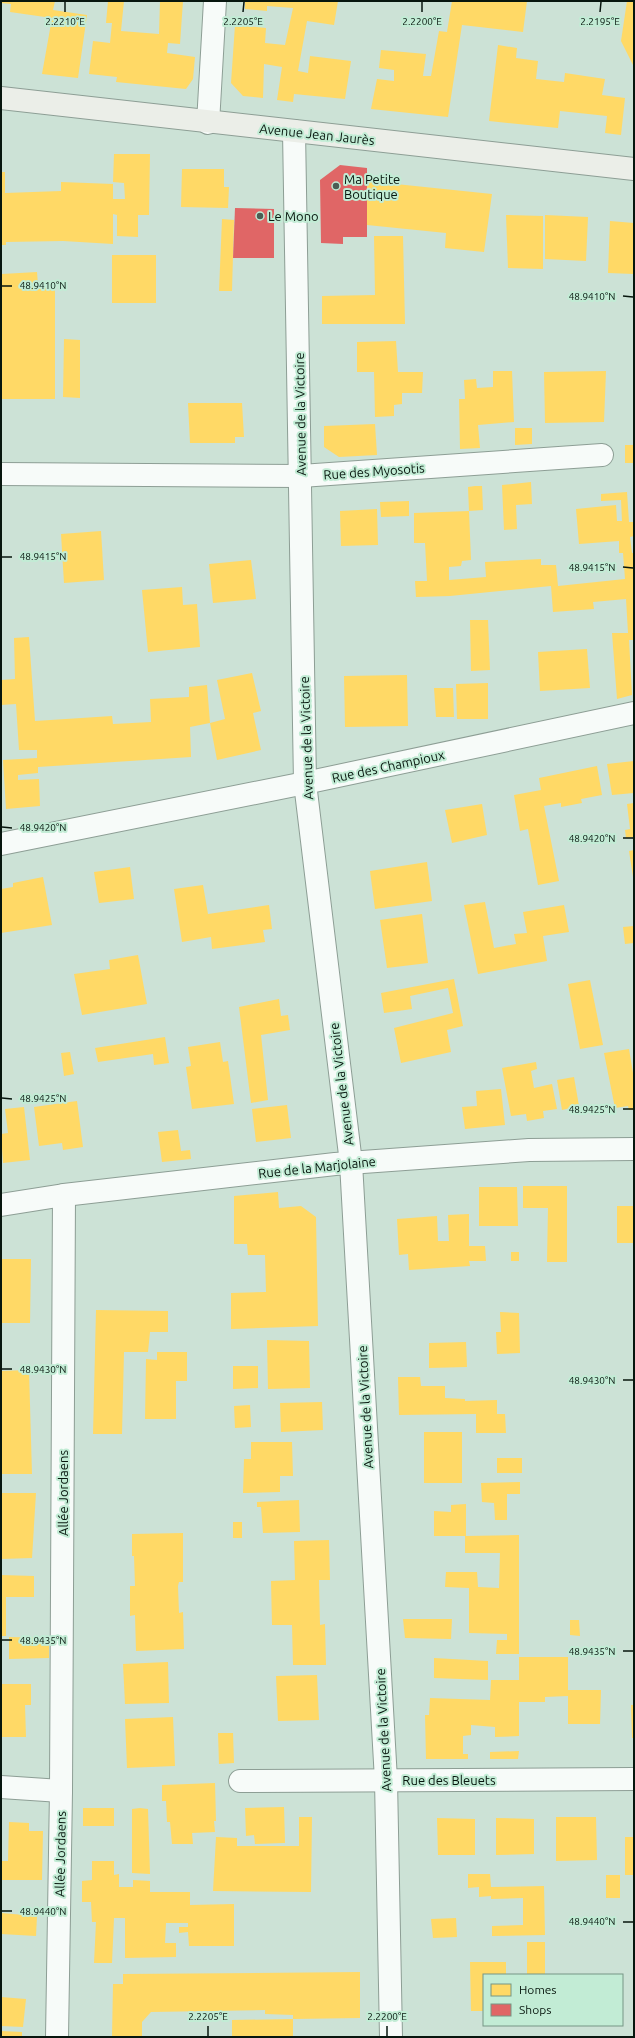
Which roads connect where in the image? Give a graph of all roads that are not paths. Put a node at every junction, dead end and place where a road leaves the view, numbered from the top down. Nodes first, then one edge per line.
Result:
1 (215, 1) edge
2 (1, 98) edge
3 (208, 123) junction
4 (294, 131) junction
5 (634, 170) edge
6 (602, 455) dead end
7 (1, 474) edge
8 (301, 476) junction
9 (634, 713) edge
10 (305, 784) junction
11 (1, 844) edge
12 (634, 1149) edge
13 (351, 1163) junction
14 (64, 1195) junction
15 (1, 1204) edge
16 (634, 1779) edge
17 (386, 1780) junction
18 (240, 1782) dead end
19 (1, 1788) edge
20 (61, 1791) junction
21 (57, 2037) edge
22 (391, 2037) edge

1 - 3 street
2 - 3 main road, Avenue Jean Jaurès
3 - 4 main road, Avenue Jean Jaurès
4 - 5 main road, Avenue Jean Jaurès
4 - 8 street, Avenue de la Victoire
6 - 8 street, Rue des Myosotis
7 - 8 street, Rue des Myosotis
8 - 10 street, Avenue de la Victoire
9 - 10 street, Rue des Champioux
10 - 11 street, Rue des Champioux
10 - 13 street, Avenue de la Victoire
12 - 13 street, Rue de la Marjolaine
13 - 14 street, Rue de la Marjolaine
13 - 17 street, Avenue de la Victoire
14 - 15 street, Rue de la Marjolaine
14 - 20 street, Allée Jordaens
16 - 17 street, Rue des Bleuets
17 - 18 street, Rue des Bleuets
17 - 22 street, Avenue de la Victoire
19 - 20 street
20 - 21 street, Allée Jordaens

